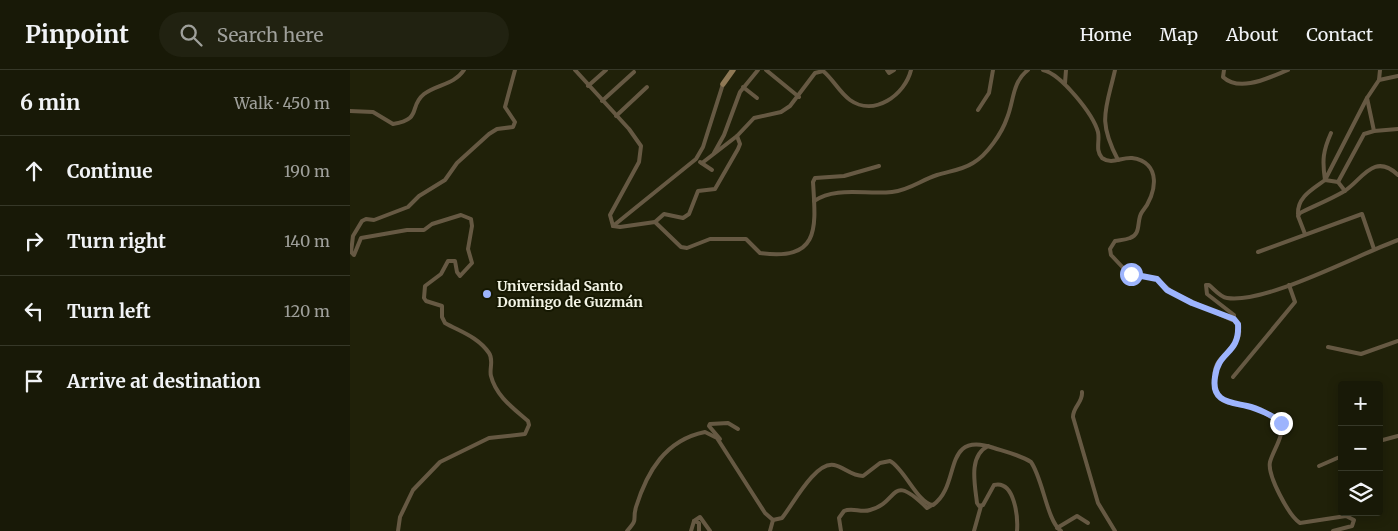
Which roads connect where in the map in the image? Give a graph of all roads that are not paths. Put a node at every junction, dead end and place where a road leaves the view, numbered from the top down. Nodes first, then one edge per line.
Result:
1 (464, 70) edge
2 (515, 70) edge
3 (575, 70) edge
4 (606, 70) edge
5 (733, 70) edge
6 (758, 70) edge
7 (766, 70) edge
8 (887, 70) edge
9 (894, 70) edge
10 (911, 70) edge
11 (993, 70) edge
12 (1028, 70) edge
13 (1043, 70) edge
14 (1066, 70) edge
15 (1115, 70) edge
16 (1224, 70) edge
17 (1288, 70) edge
18 (1380, 70) edge
19 (634, 72) dead end
20 (1398, 76) edge
21 (1379, 80) junction
22 (1065, 83) junction
23 (723, 84) joint
24 (588, 86) junction
25 (647, 87) dead end
26 (743, 87) junction
27 (799, 96) junction
28 (757, 98) dead end
29 (1367, 98) junction
30 (602, 101) junction
31 (978, 110) dead end
32 (350, 111) edge
33 (616, 116) junction
34 (1398, 129) edge
35 (1374, 131) junction
36 (1332, 133) dead end
37 (737, 136) junction
38 (713, 155) junction
39 (696, 159) junction
40 (1118, 160) junction
41 (702, 163) junction
42 (879, 166) dead end
43 (712, 170) dead end
44 (1398, 175) edge
45 (1325, 180) junction
46 (1338, 182) junction
47 (1345, 191) junction
48 (814, 201) junction
49 (1298, 214) junction
50 (655, 222) junction
51 (613, 226) junction
52 (1304, 234) junction
53 (1398, 240) edge
54 (1374, 249) junction
55 (1258, 252) dead end
56 (1289, 285) junction
57 (1234, 319) junction
58 (1398, 342) edge
59 (1328, 347) dead end
60 (1233, 377) dead end
61 (1082, 392) dead end
62 (738, 429) dead end
63 (1398, 436) edge
64 (1383, 439) edge
65 (988, 446) junction
66 (724, 448) junction
67 (1338, 458) edge
68 (1318, 466) dead end
69 (932, 505) junction
70 (980, 506) junction
71 (773, 520) junction
72 (694, 521) junction
73 (1088, 523) dead end
74 (1059, 530) edge
75 (398, 531) edge
76 (627, 531) edge
77 (691, 531) edge
78 (699, 531) edge
79 (710, 531) edge
80 (770, 531) edge
81 (841, 531) edge
82 (974, 531) edge
83 (1017, 531) edge
84 (1115, 531) edge
85 (1333, 531) edge

1 - 32 street
2 - 75 street
3 - 24 street
4 - 24 street
5 - 23 street
6 - 26 street
7 - 27 street
8 - 9 street
10 - 27 street
11 - 31 street
12 - 48 street
13 - 22 street
14 - 22 street
15 - 40 street
16 - 17 street
18 - 21 street
19 - 30 street
20 - 21 street
21 - 29 street
22 - 40 street
23 - 39 street
24 - 30 street
25 - 33 street
26 - 28 street
26 - 38 street
27 - 37 street
29 - 35 street
29 - 45 street
30 - 33 street
33 - 51 street
34 - 35 street
35 - 46 street
36 - 45 street
37 - 38 street
37 - 50 street
38 - 41 street
39 - 41 street
39 - 51 street
40 - 57 street
41 - 43 street
42 - 48 street
44 - 47 street
45 - 46 street
45 - 49 street
46 - 47 street
47 - 49 street
48 - 50 street
49 - 52 street
50 - 51 street
52 - 54 street
52 - 55 street
53 - 54 street
54 - 56 street
56 - 57 street
56 - 60 street
57 - 85 street
58 - 59 street
61 - 84 street
62 - 66 street
63 - 64 street
65 - 69 street
65 - 70 street
65 - 74 street
66 - 71 street
66 - 76 street
67 - 68 street
69 - 71 street
69 - 81 street
70 - 82 street
70 - 83 street
71 - 80 street
72 - 77 street
72 - 78 street
72 - 79 street
73 - 74 street

